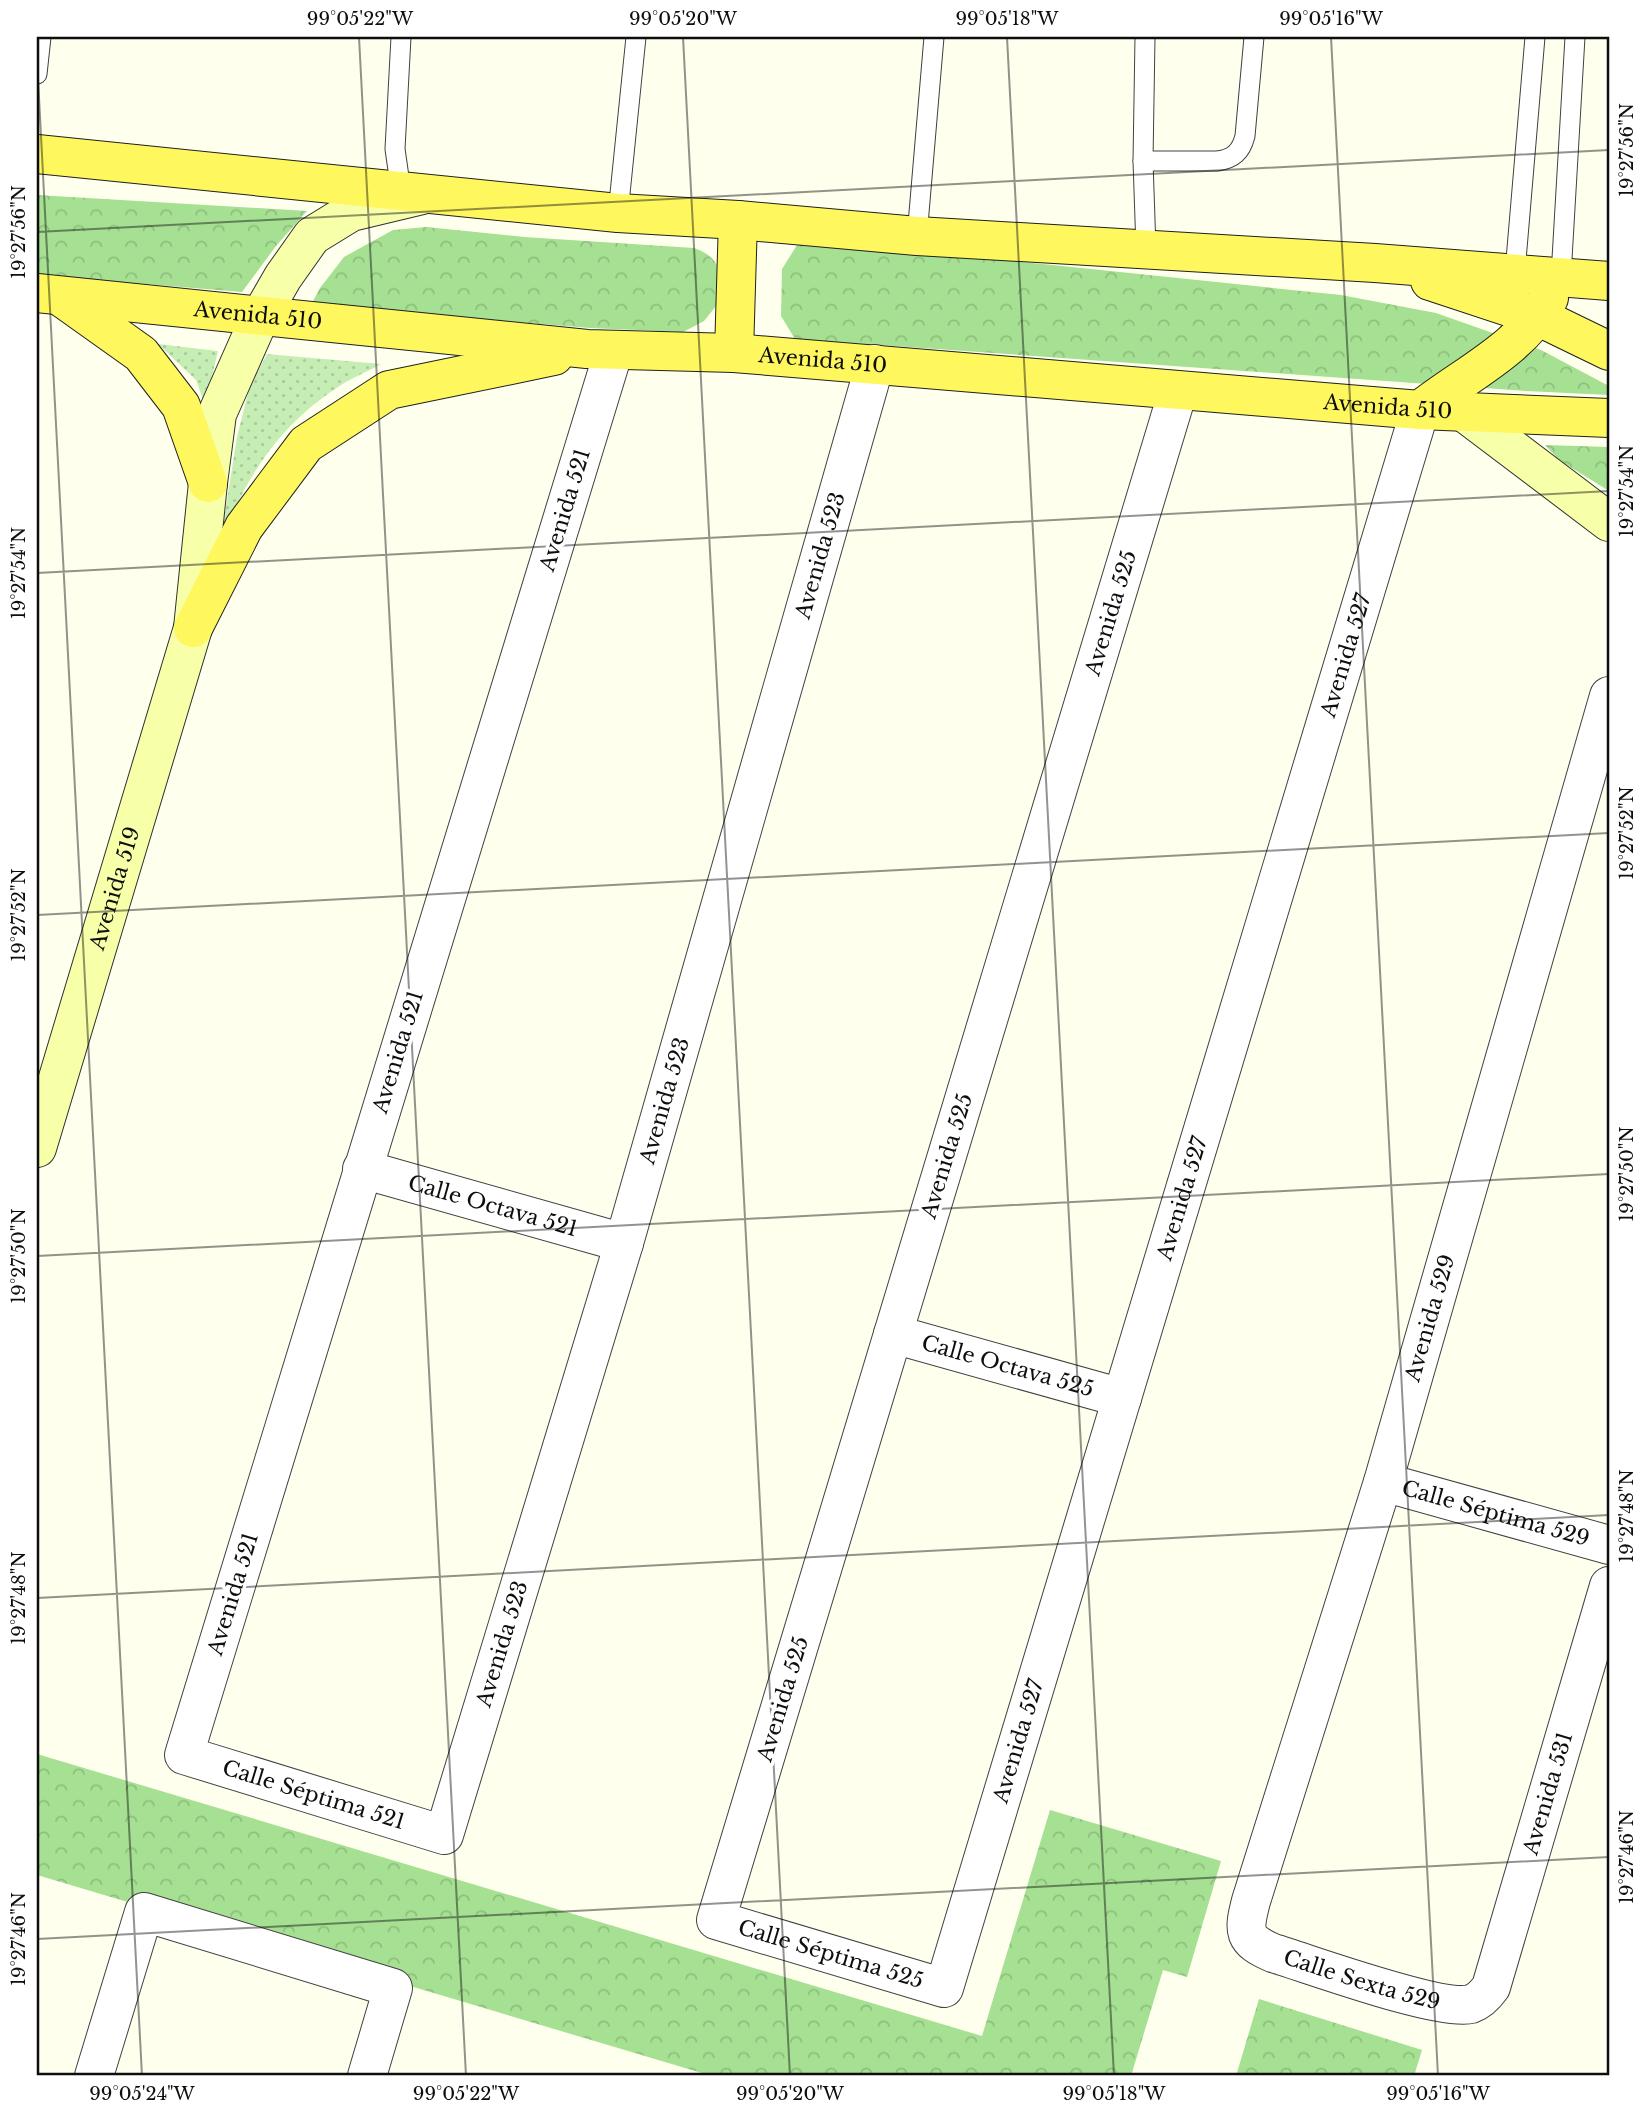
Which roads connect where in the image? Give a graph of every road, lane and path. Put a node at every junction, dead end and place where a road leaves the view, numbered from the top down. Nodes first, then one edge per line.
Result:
1 (41, 37) edge
2 (401, 37) edge
3 (636, 37) edge
4 (934, 37) edge
5 (1145, 37) edge
6 (1254, 37) edge
7 (1535, 37) edge
8 (1575, 37) edge
9 (37, 74) edge
10 (37, 154) edge
11 (1143, 161) junction
12 (414, 193) junction
13 (618, 213) junction
14 (738, 220) junction
15 (917, 236) junction
16 (1146, 249) junction
17 (1375, 263) junction
18 (1515, 272) junction
19 (1561, 276) junction
20 (1609, 281) edge
21 (48, 294) edge
22 (260, 317) junction
23 (1539, 317) junction
24 (601, 349) junction
25 (1609, 351) edge
26 (734, 353) junction
27 (875, 364) junction
28 (1178, 391) junction
29 (1420, 410) junction
30 (1465, 412) junction
31 (1609, 418) edge
32 (208, 483) junction
33 (1609, 522) edge
34 (192, 628) junction
35 (1609, 699) edge
36 (37, 1148) edge
37 (362, 1169) junction
38 (624, 1243) junction
39 (893, 1334) junction
40 (1122, 1398) junction
41 (1383, 1482) junction
42 (1609, 1545) edge
43 (1609, 1586) edge
44 (184, 1755) joint
45 (444, 1835) joint
46 (716, 1920) joint
47 (1246, 1932) joint
48 (944, 1987) joint
49 (1483, 1997) joint
50 (94, 2076) edge
51 (367, 2076) edge

1 - 9 lane
2 - 12 lane
3 - 13 lane
4 - 15 lane
5 - 11 lane
6 - 11 lane
7 - 18 lane
8 - 19 lane
10 - 12 main road
11 - 16 lane
12 - 13 main road
12 - 22 street, Avenida 519
13 - 14 main road
14 - 15 main road
14 - 26 main road
15 - 16 main road
16 - 17 main road
17 - 18 main road
17 - 23 main road
18 - 19 main road
19 - 20 main road
19 - 23 main road
21 - 22 main road, Avenida 510
21 - 32 main road
22 - 24 main road, Avenida 510
22 - 32 street, Avenida 519
23 - 25 main road
23 - 29 main road
24 - 26 main road, Avenida 510
24 - 34 main road
24 - 37 street, Avenida 521
26 - 27 main road, Avenida 510
27 - 28 main road, Avenida 510
27 - 38 street, Avenida 523
28 - 29 main road, Avenida 510
28 - 39 street, Avenida 525
29 - 30 main road, Avenida 510
29 - 40 street, Avenida 527
30 - 31 main road, Avenida 510
30 - 33 street
32 - 34 street, Avenida 519
34 - 36 street, Avenida 519
35 - 41 street, Avenida 529
37 - 38 street, Calle Octava 521
37 - 44 street, Avenida 521
38 - 45 street, Avenida 523
39 - 40 street, Calle Octava 525
39 - 46 street, Avenida 525
40 - 48 street, Avenida 527
41 - 42 street, Calle Séptima 529
41 - 47 street, Avenida 529
43 - 49 street, Avenida 531
44 - 45 street, Calle Séptima 521
46 - 48 street, Calle Séptima 525
47 - 49 street, Calle Sexta 529
50 - 51 street

